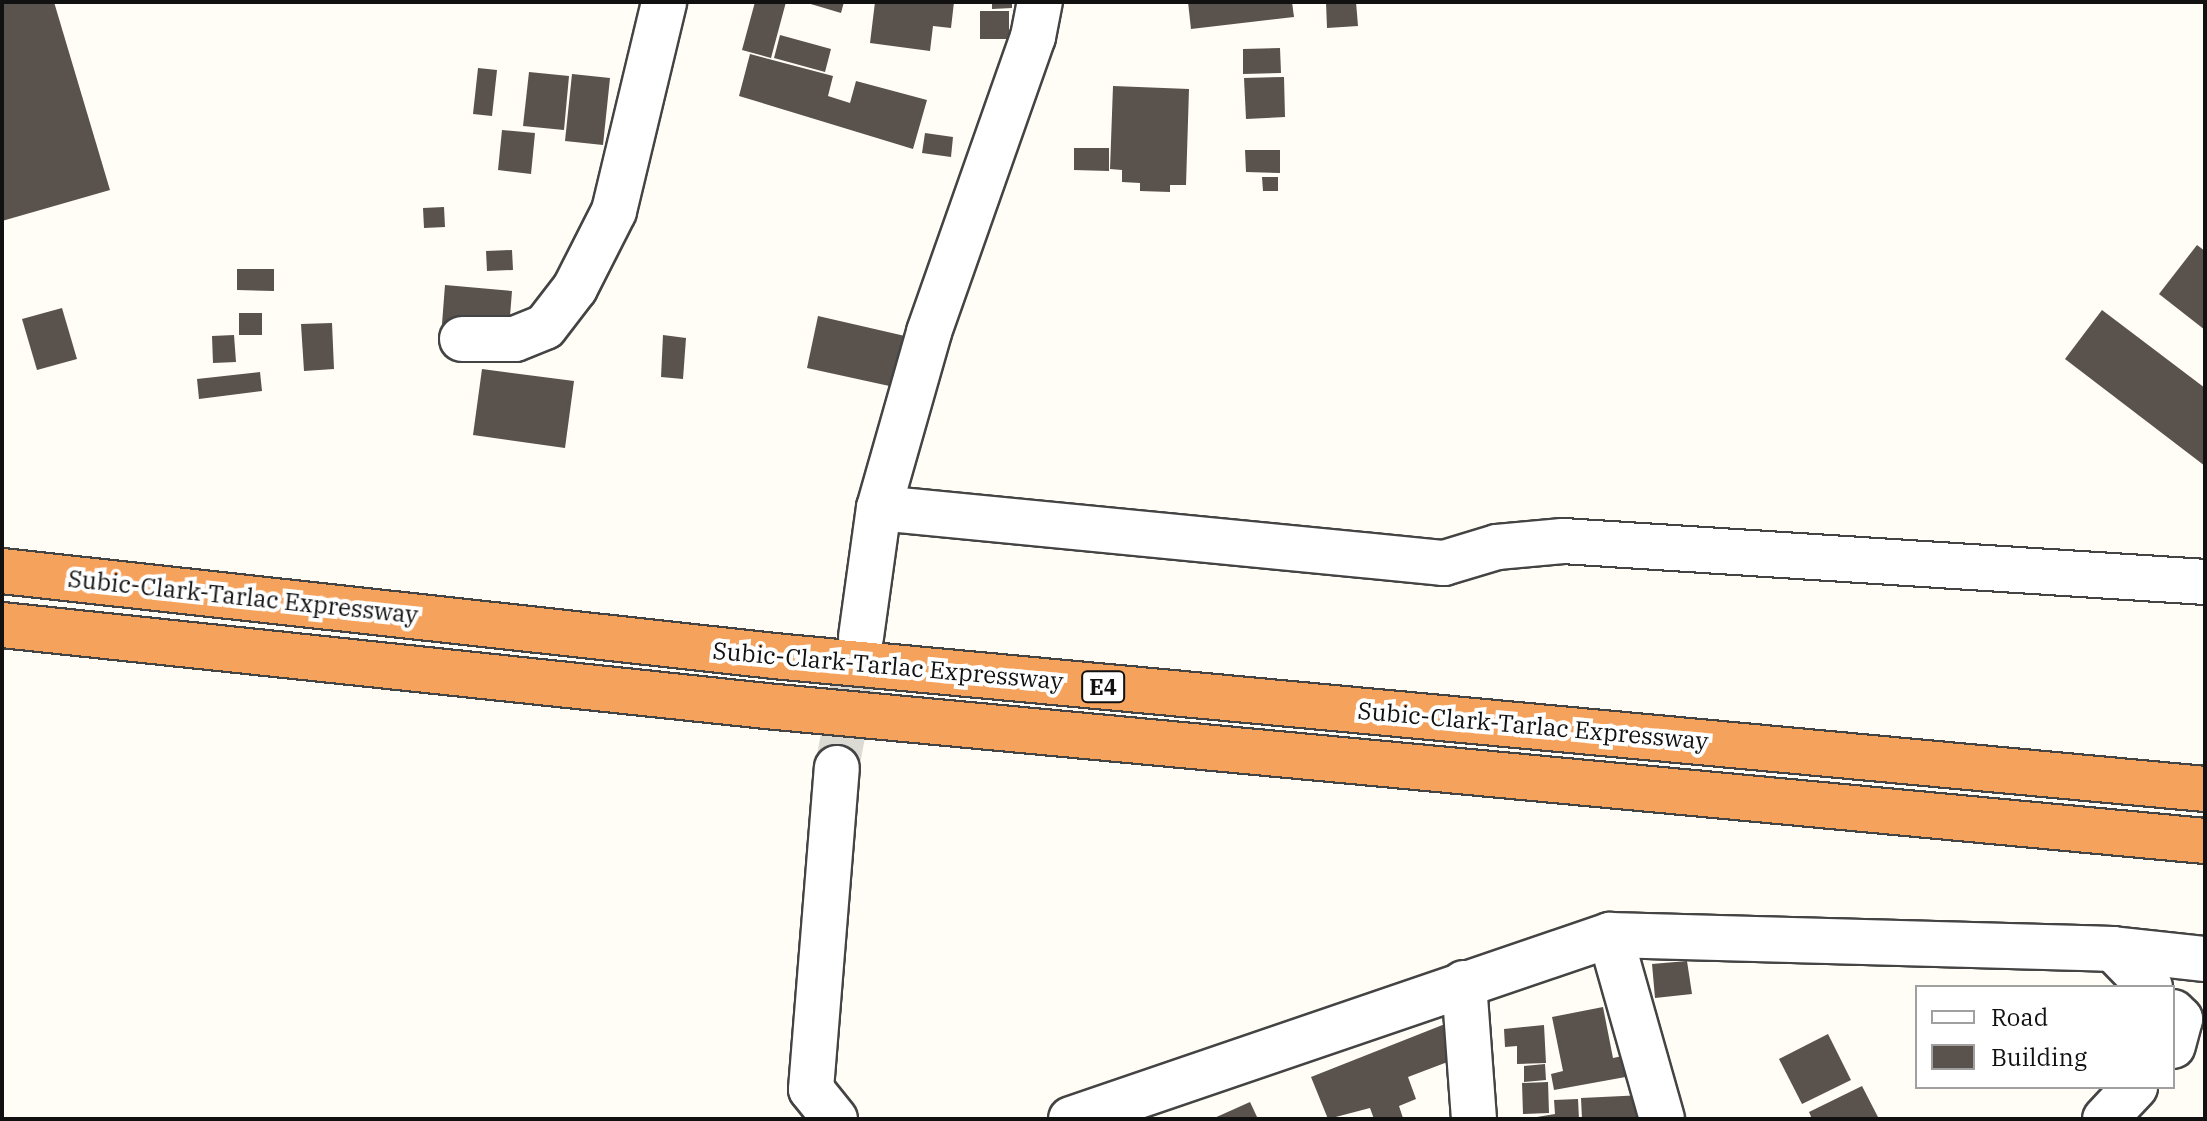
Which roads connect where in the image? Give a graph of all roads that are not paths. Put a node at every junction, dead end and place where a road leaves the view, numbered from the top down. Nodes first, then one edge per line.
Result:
1 (664, 2) edge
2 (1040, 2) edge
3 (462, 339) dead end
4 (879, 508) junction
5 (2, 571) edge
6 (2205, 582) edge
7 (2, 625) edge
8 (861, 637) tunnel mouth
9 (837, 768) tunnel mouth
10 (2205, 789) edge
11 (2205, 841) edge
12 (1610, 935) junction
13 (2113, 949) junction
14 (2205, 959) edge
15 (1464, 983) junction
16 (2148, 985) edge
17 (2175, 1014) edge
18 (2175, 1038) edge
19 (2133, 1089) edge
20 (815, 1109) edge
21 (1071, 1119) edge
22 (1474, 1119) edge
23 (1662, 1119) edge
24 (2105, 1119) edge

1 - 3 street
2 - 4 street
4 - 6 street
4 - 8 street
5 - 10 highway, Subic-Clark-Tarlac Expressway / E4
7 - 11 highway, Subic-Clark-Tarlac Expressway / E4
9 - 20 street
12 - 13 street
12 - 15 street
12 - 23 street
13 - 14 street
13 - 16 street
15 - 21 street
15 - 22 street
17 - 18 street
19 - 24 street

